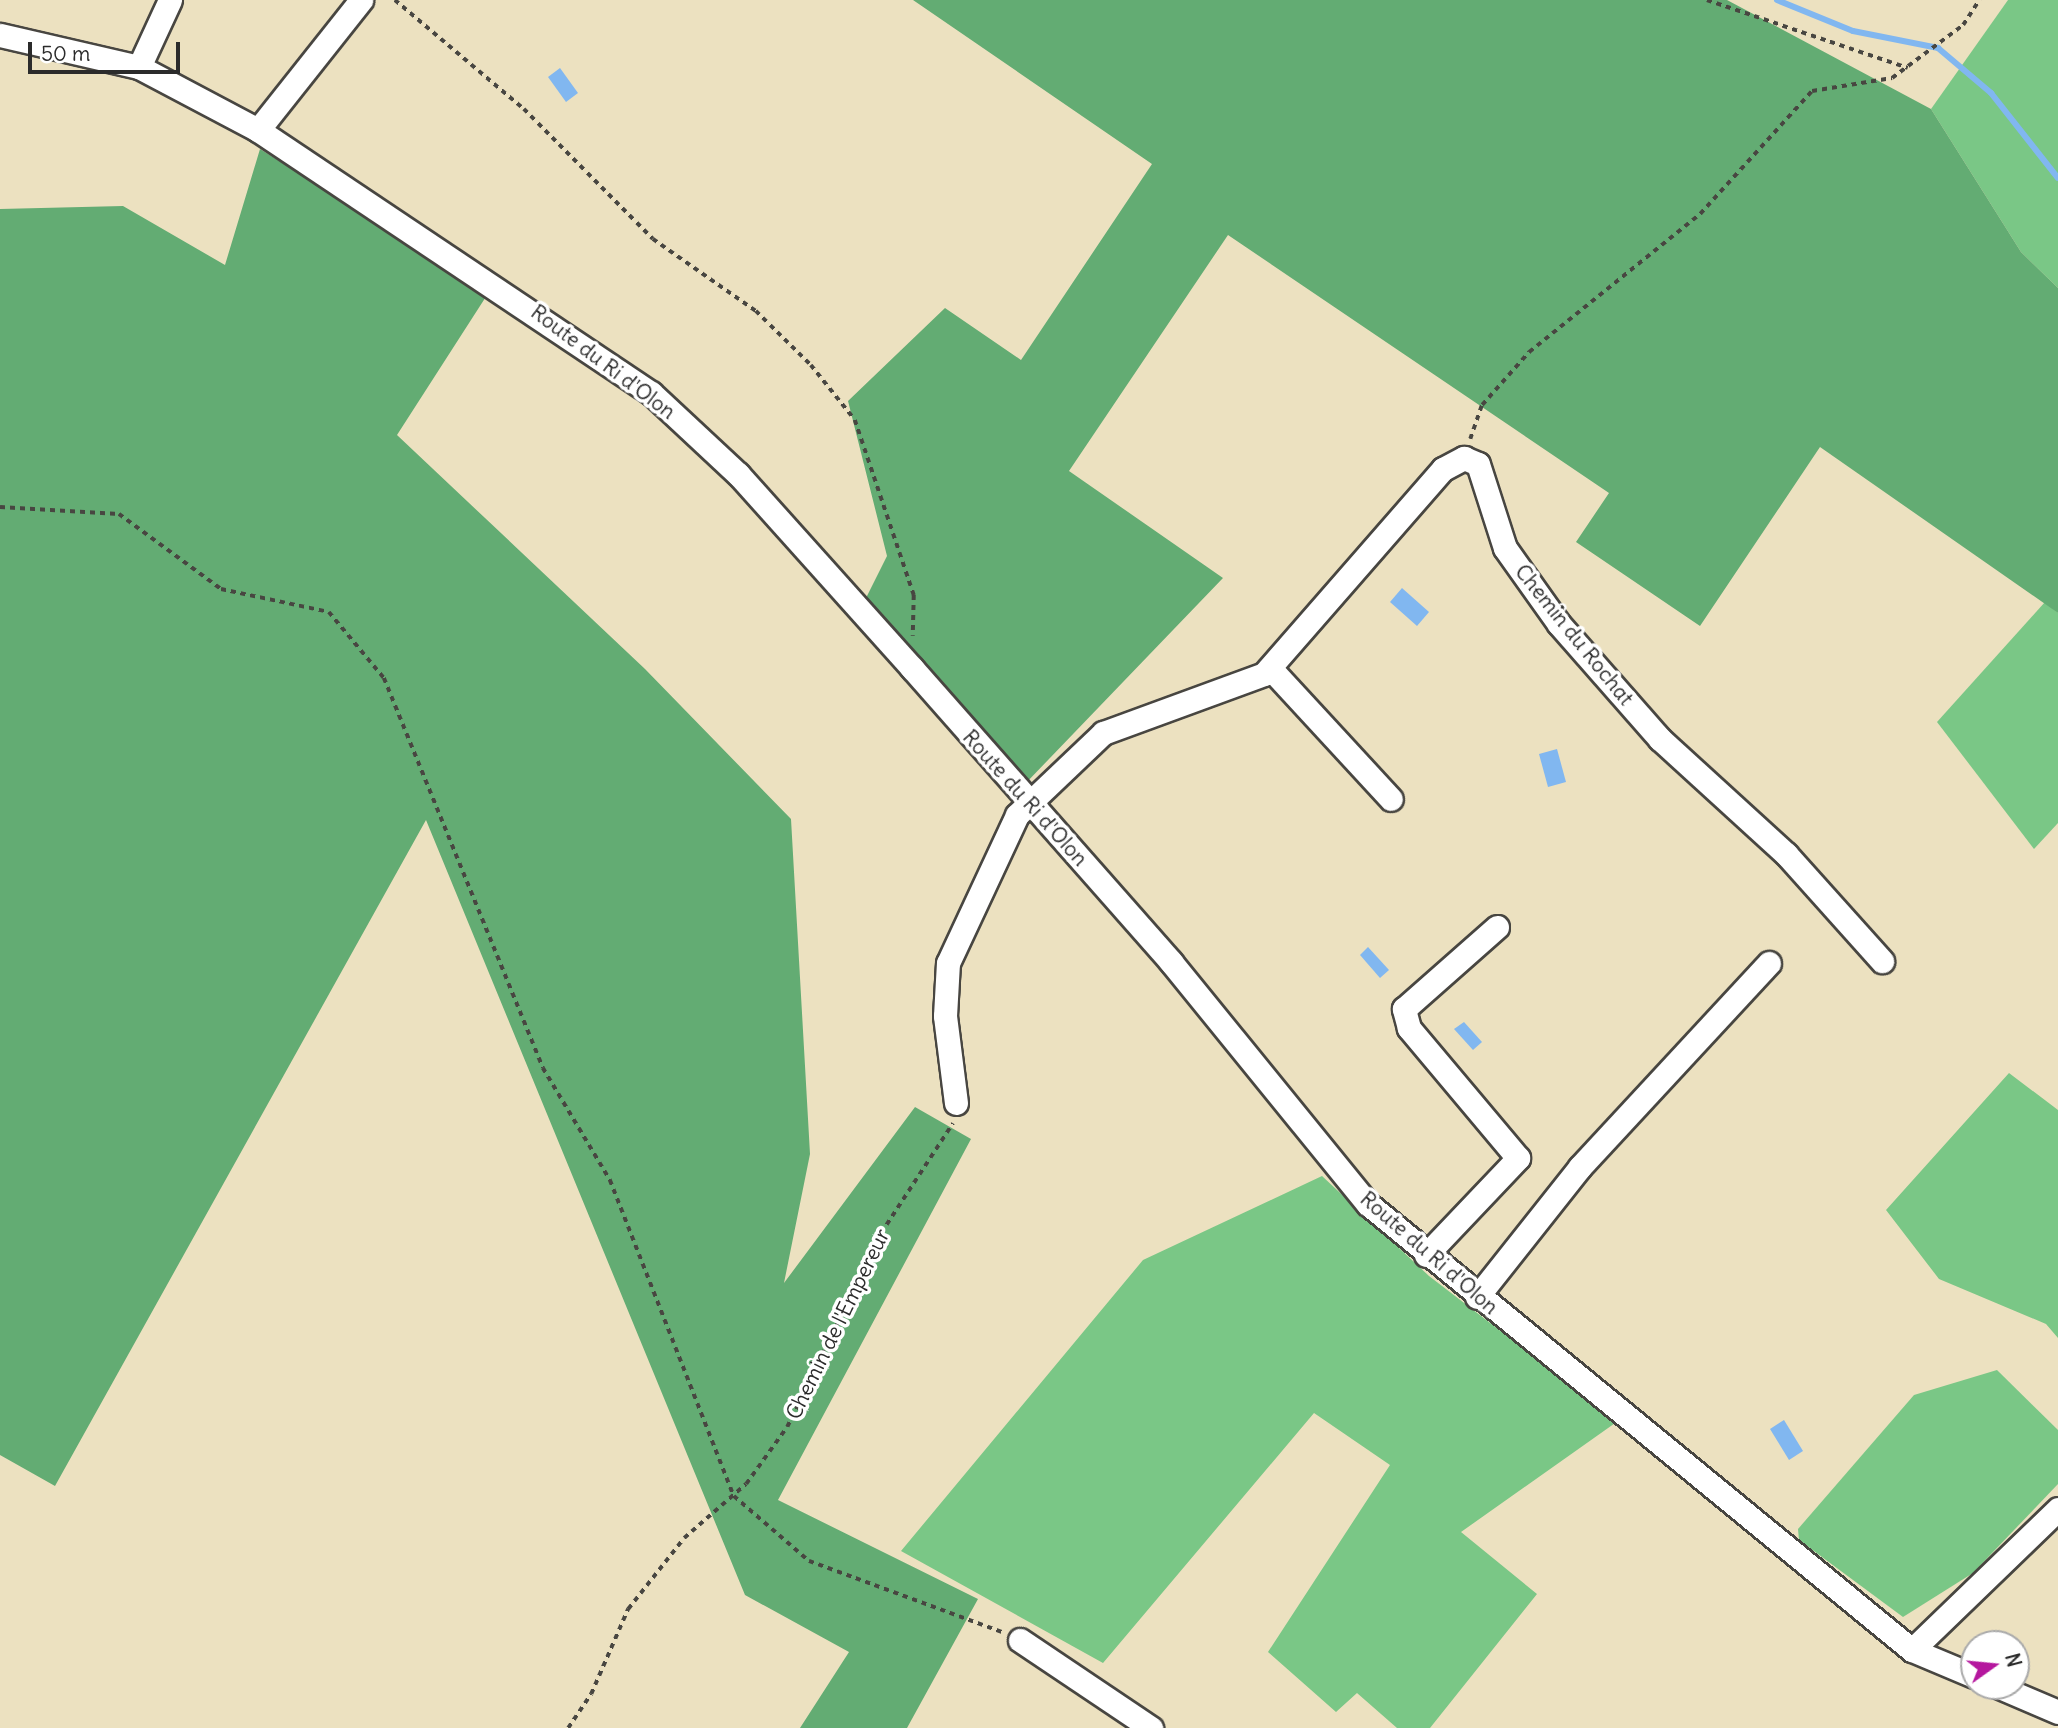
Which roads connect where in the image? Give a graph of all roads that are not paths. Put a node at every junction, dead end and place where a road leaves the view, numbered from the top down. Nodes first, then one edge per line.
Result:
1 (170, 0) edge
2 (361, 0) edge
3 (0, 35) edge
4 (139, 67) junction
5 (258, 130) junction
6 (1270, 667) junction
7 (1391, 799) dead end
8 (1030, 804) junction
9 (1497, 927) dead end
10 (1882, 961) dead end
11 (1769, 963) dead end
12 (956, 1103) road end
13 (1426, 1255) junction
14 (1478, 1297) junction
15 (2058, 1509) edge
16 (1020, 1640) road end
17 (1912, 1650) junction
18 (1960, 1670) edge
19 (2030, 1700) edge
20 (2058, 1712) edge
21 (1151, 1728) edge

1 - 4 street
2 - 5 street
3 - 4 street, Route du Ri d'Olon
4 - 5 street, Route du Ri d'Olon
5 - 8 street, Route du Ri d'Olon
6 - 7 street
6 - 8 street
6 - 10 street, Chemin du Rochat
8 - 12 street
8 - 13 street, Route du Ri d'Olon
9 - 13 street
11 - 14 street
13 - 14 street, Route du Ri d'Olon
14 - 17 street, Route du Ri d'Olon
15 - 17 street
16 - 21 street
17 - 18 street, Route du Ri d'Olon
19 - 20 street

